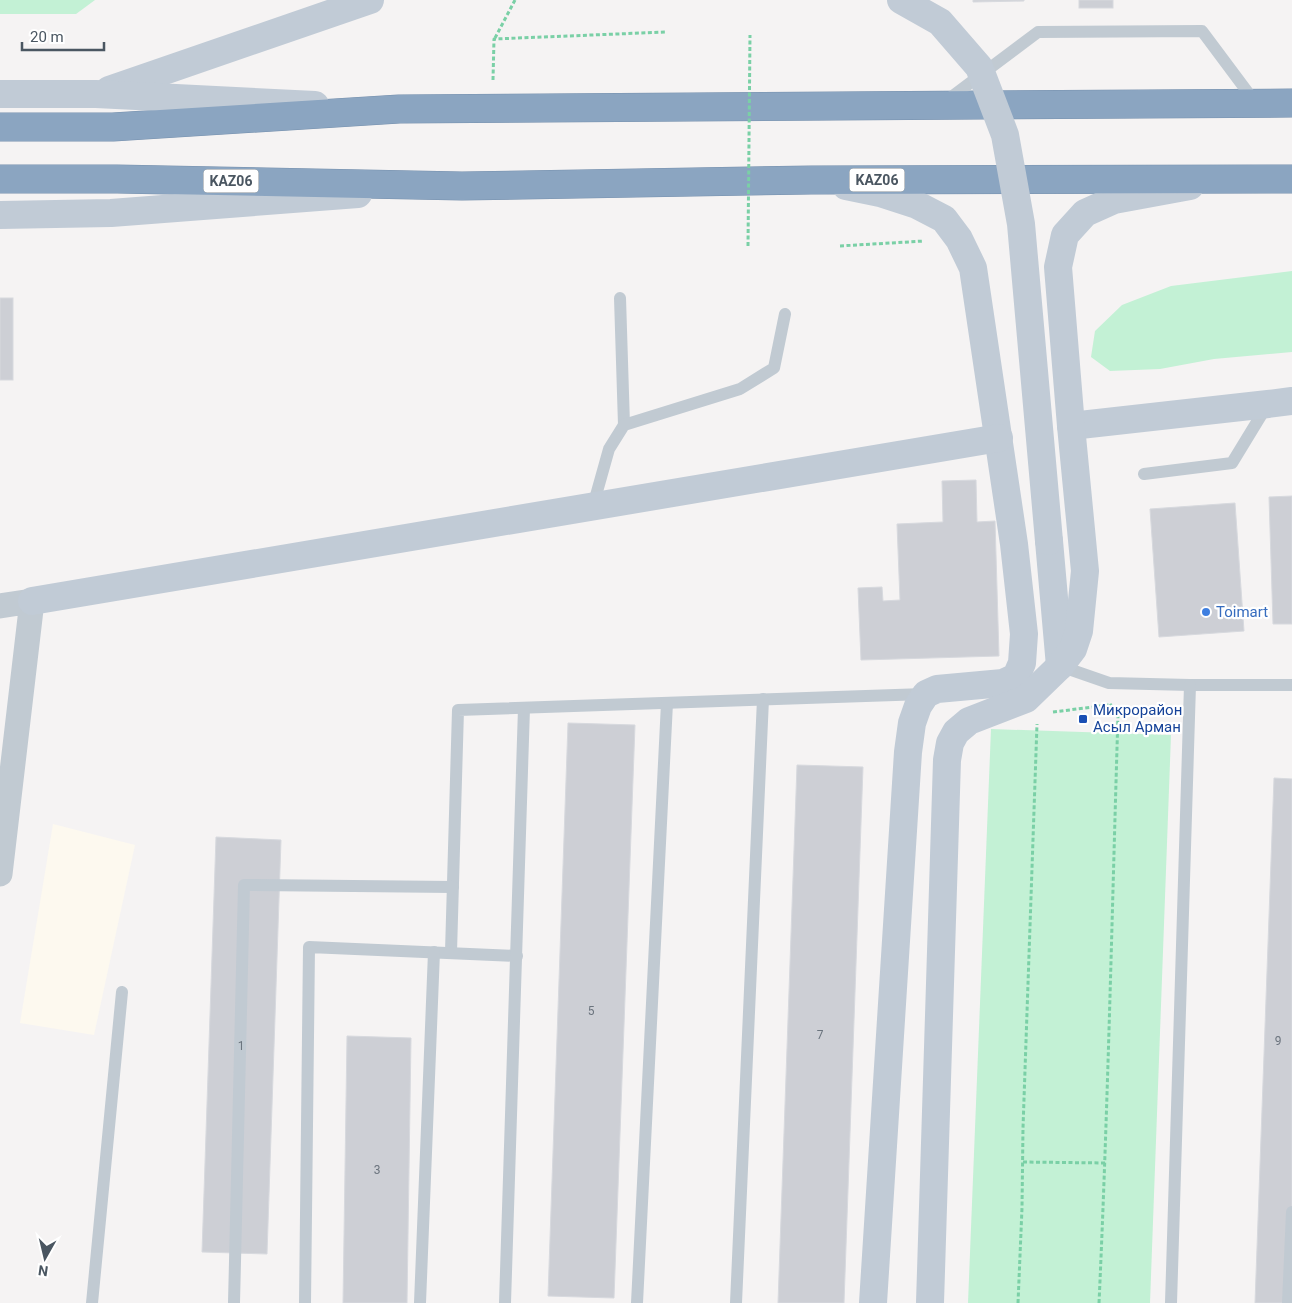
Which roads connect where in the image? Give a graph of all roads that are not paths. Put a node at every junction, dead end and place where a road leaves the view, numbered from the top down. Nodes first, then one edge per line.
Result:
1 (370, 0) edge
2 (901, 0) edge
3 (0, 94) edge
4 (96, 94) junction
5 (1257, 104) junction
6 (1292, 104) edge
7 (939, 106) junction
8 (399, 109) junction
9 (0, 127) edge
10 (0, 179) edge
11 (1228, 179) junction
12 (1292, 179) edge
13 (811, 180) junction
14 (462, 186) junction
15 (0, 215) edge
16 (620, 298) dead end
17 (785, 314) dead end
18 (1280, 402) edge
19 (624, 426) junction
20 (1071, 426) junction
21 (999, 438) junction
22 (1144, 474) dead end
23 (593, 506) junction
24 (32, 601) junction
25 (0, 606) edge
26 (1060, 666) junction
27 (1190, 685) junction
28 (1292, 685) edge
29 (926, 694) junction
30 (763, 699) junction
31 (667, 702) junction
32 (524, 708) junction
33 (0, 874) edge
34 (453, 887) junction
35 (434, 952) junction
36 (451, 952) junction
37 (517, 956) junction
38 (122, 992) dead end
39 (1292, 1212) edge
40 (92, 1303) edge
41 (234, 1303) edge
42 (304, 1303) edge
43 (420, 1303) edge
44 (505, 1303) edge
45 (636, 1303) edge
46 (736, 1303) edge
47 (873, 1303) edge
48 (930, 1303) edge
49 (1171, 1303) edge
50 (1288, 1303) edge

1 - 4 street
2 - 26 street, bridge
3 - 4 street
4 - 8 street
5 - 6 highway
5 - 7 highway
5 - 7 lane
7 - 8 highway
8 - 9 highway
10 - 14 highway, KАZ06
11 - 12 highway, KАZ06
11 - 13 highway, KАZ06
11 - 20 street
13 - 14 highway, KАZ06
13 - 21 street
14 - 15 street
16 - 19 lane
17 - 19 lane
18 - 20 street
18 - 22 lane
19 - 23 lane
20 - 26 street
21 - 23 street
21 - 29 street
23 - 24 street
24 - 25 street
24 - 33 street
26 - 27 lane
26 - 48 street
27 - 28 lane
27 - 49 lane
29 - 30 lane
29 - 47 street
30 - 31 lane
30 - 46 lane
31 - 32 lane
31 - 45 lane
32 - 34 lane
32 - 37 lane
34 - 36 lane
34 - 41 lane
35 - 36 lane
35 - 42 lane
35 - 43 lane
36 - 37 lane
37 - 44 lane
38 - 40 lane
39 - 50 lane

